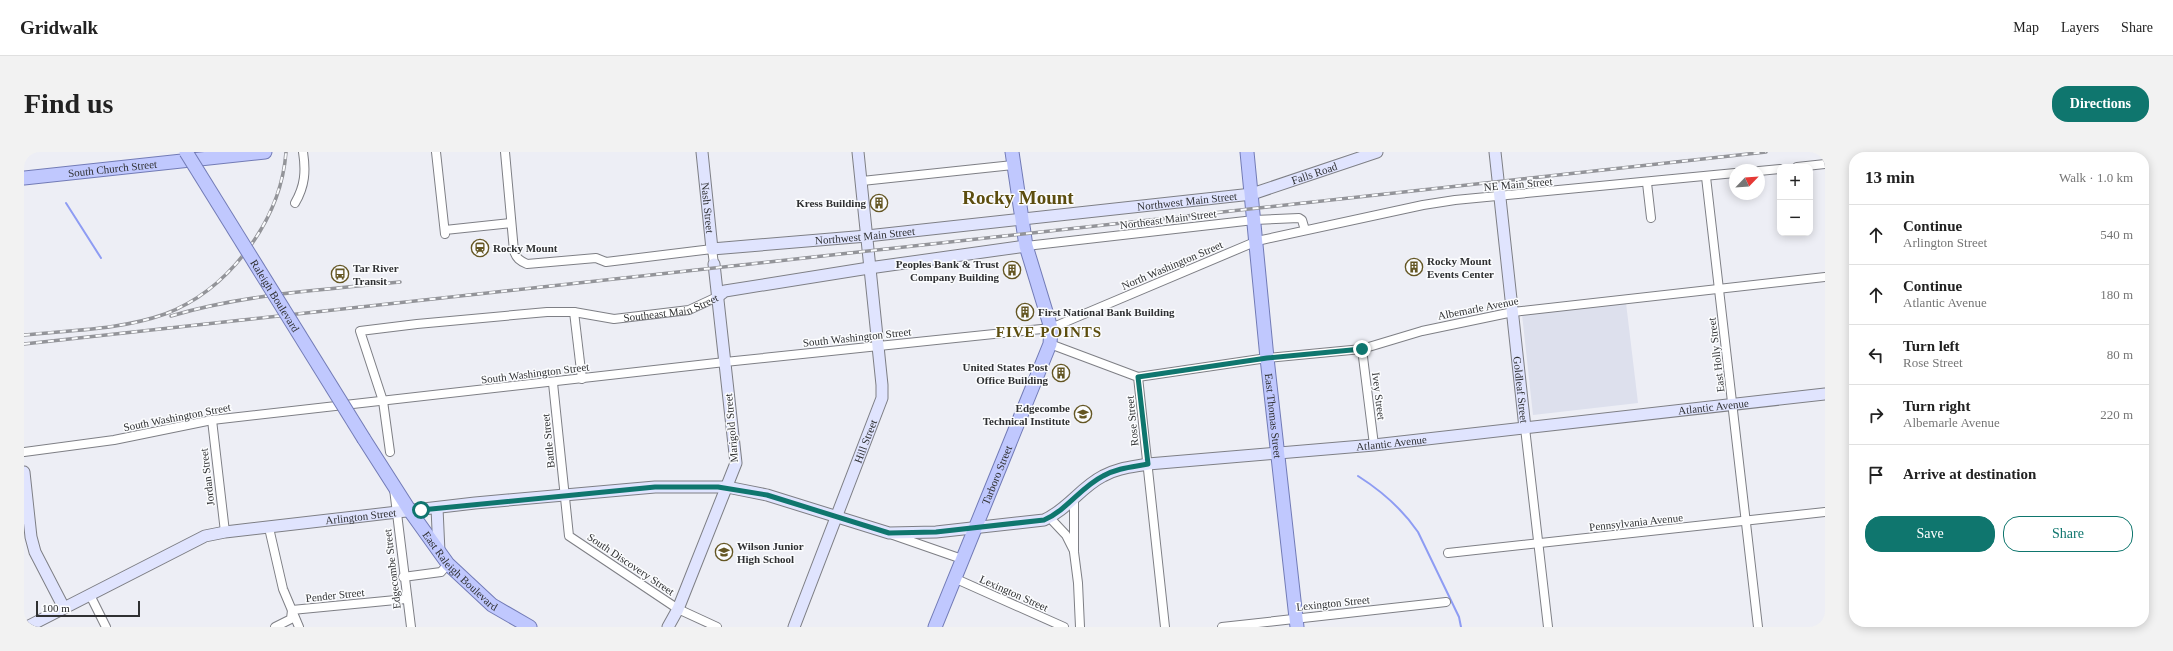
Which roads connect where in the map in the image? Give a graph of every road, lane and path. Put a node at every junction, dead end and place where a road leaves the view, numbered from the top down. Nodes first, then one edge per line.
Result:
1 (186, 152) edge
2 (265, 152) edge
3 (302, 152) edge
4 (436, 152) edge
5 (505, 152) edge
6 (702, 152) edge
7 (858, 152) edge
8 (1247, 152) edge
9 (1377, 152) edge
10 (1495, 152) edge
11 (1012, 158) edge
12 (1825, 164) edge
13 (1813, 165) edge
14 (1777, 169) edge
15 (1765, 170) edge
16 (1729, 174) edge
17 (1706, 176) junction
18 (24, 178) edge
19 (862, 181) junction
20 (1646, 183) junction
21 (1499, 197) junction
22 (1252, 199) junction
23 (295, 203) dead end
24 (1651, 218) dead end
25 (1254, 220) junction
26 (511, 223) junction
27 (1022, 224) junction
28 (1305, 230) junction
29 (1257, 241) junction
30 (867, 242) junction
31 (1026, 246) junction
32 (712, 249) junction
33 (714, 264) joint
34 (869, 268) junction
35 (1825, 277) edge
36 (1719, 289) junction
37 (717, 298) junction
38 (574, 312) junction
39 (1513, 312) junction
40 (1051, 328) junction
41 (1050, 344) junction
42 (878, 346) junction
43 (1362, 349) junction
44 (1267, 358) junction
45 (725, 362) junction
46 (1138, 377) junction
47 (582, 379) junction
48 (553, 383) junction
49 (1825, 394) edge
50 (383, 401) junction
51 (1732, 404) junction
52 (212, 420) junction
53 (1525, 428) junction
54 (364, 439) joint
55 (1374, 445) junction
56 (24, 452) edge
57 (390, 452) dead end
58 (1277, 452) junction
59 (1148, 464) junction
60 (24, 472) edge
61 (393, 484) junction
62 (24, 486) edge
63 (727, 487) junction
64 (565, 496) junction
65 (1074, 499) junction
66 (437, 508) junction
67 (410, 511) junction
68 (396, 512) junction
69 (1825, 512) edge
70 (836, 517) junction
71 (1050, 518) junction
72 (1746, 521) junction
73 (268, 528) junction
74 (974, 528) junction
75 (225, 532) junction
76 (889, 533) junction
77 (1538, 544) junction
78 (439, 552) junction
79 (1074, 552) junction
80 (1448, 553) dead end
81 (962, 559) junction
82 (448, 564) junction
83 (403, 577) junction
84 (954, 578) junction
85 (90, 595) junction
86 (406, 599) junction
87 (1446, 602) dead end
88 (64, 608) junction
89 (678, 609) junction
90 (292, 610) junction
91 (1296, 622) edge
92 (27, 627) edge
93 (106, 627) edge
94 (275, 627) edge
95 (299, 627) edge
96 (411, 627) edge
97 (530, 627) edge
98 (668, 627) edge
99 (717, 627) edge
100 (794, 627) edge
101 (935, 627) edge
102 (1064, 627) edge
103 (1080, 627) edge
104 (1165, 627) edge
105 (1222, 627) edge
106 (1548, 627) edge
107 (1758, 627) edge

1 - 54 main road, Raleigh Boulevard, bridge
2 - 18 main road, South Church Street
3 - 23 street
4 - 26 street
5 - 26 street, Northwest Main Street
6 - 32 street, Nash Street
7 - 19 street, Hill Street
8 - 22 main road, East Thomas Street
9 - 22 street, Falls Road
10 - 21 street, Goldleaf Street
11 - 19 street
11 - 27 main road, Tarboro Street
12 - 13 street
14 - 15 street
16 - 17 street, NE Main Street
17 - 20 street, NE Main Street
17 - 36 street, East Holly Street
19 - 30 street, Hill Street
20 - 21 street, NE Main Street
20 - 24 street
21 - 28 street, NE Main Street
21 - 39 street, Goldleaf Street
22 - 25 main road, East Thomas Street
22 - 27 street, Northwest Main Street
25 - 28 street, Northeast Main Street
25 - 29 main road, East Thomas Street
25 - 31 street, Northeast Main Street
26 - 32 street, Northwest Main Street
27 - 30 street, Northwest Main Street
27 - 31 main road, Tarboro Street
28 - 29 street, North Washington Street
29 - 40 street, North Washington Street
29 - 44 main road, East Thomas Street
30 - 32 street, Northwest Main Street
30 - 34 street, Hill Street
31 - 34 street, Southeast Main Street
31 - 40 main road, Tarboro Street
32 - 33 street, Nash Street
33 - 37 street, Marigold Street
34 - 37 street, Southeast Main Street
34 - 42 street, Hill Street
35 - 36 street, Albemarle Avenue
36 - 39 street, Albemarle Avenue
36 - 51 street, East Holly Street
37 - 38 street, Southeast Main Street
37 - 45 street, Marigold Street
38 - 47 street
38 - 50 street, Southeast Main Street
39 - 43 street, Albemarle Avenue
39 - 53 street, Goldleaf Street
40 - 41 main road, Tarboro Street
40 - 42 street, South Washington Street
41 - 46 street
41 - 74 main road, Tarboro Street
42 - 45 street, South Washington Street
42 - 70 street, Hill Street
43 - 44 street, Albemarle Avenue
43 - 55 street, Ivey Street
44 - 46 street, Albemarle Avenue
44 - 58 main road, East Thomas Street
45 - 47 street, South Washington Street
45 - 63 street, Marigold Street
46 - 59 street, Rose Street
47 - 48 street, South Washington Street
48 - 50 street, South Washington Street
48 - 64 street, Battle Street
49 - 51 street, Atlantic Avenue
50 - 52 street, South Washington Street
50 - 57 street
51 - 53 street, Atlantic Avenue
51 - 72 street, East Holly Street
52 - 56 street, South Washington Street
52 - 75 street, Jordan Street
53 - 55 street, Atlantic Avenue
53 - 77 street, Goldleaf Street
54 - 61 main road, East Raleigh Boulevard
55 - 58 street, Atlantic Avenue
58 - 59 street, Atlantic Avenue
58 - 91 main road, East Thomas Street
59 - 65 street, Atlantic Avenue
59 - 104 street, Rose Street
60 - 62 street
61 - 67 main road, East Raleigh Boulevard
61 - 68 street, Edgecombe Street
62 - 88 street
63 - 64 street, Arlington Street
63 - 70 street, Arlington Street
63 - 89 street, Marigold Street
64 - 66 street, Arlington Street
64 - 89 street, South Discovery Street
65 - 71 street, Atlantic Avenue
65 - 79 street
66 - 67 street, Arlington Street
66 - 78 street
67 - 68 street, Arlington Street
67 - 78 main road, East Raleigh Boulevard
68 - 73 street, Arlington Street
68 - 83 street, Edgecombe Street
69 - 72 street, Pennsylvania Avenue
70 - 76 street, Arlington Street
70 - 100 street, Hill Street
71 - 74 street, Atlantic Avenue
71 - 79 street
72 - 77 street, Pennsylvania Avenue
72 - 107 street, East Holly Street
73 - 75 street, Arlington Street
73 - 90 street
74 - 76 street, Arlington Street
74 - 81 main road, Tarboro Street
75 - 85 street, Arlington Street
76 - 81 street
77 - 80 street, Pennsylvania Avenue
77 - 106 street, Goldleaf Street
78 - 82 main road, East Raleigh Boulevard
79 - 103 street
81 - 84 main road, Tarboro Street
82 - 83 street
82 - 97 main road, East Raleigh Boulevard
83 - 86 street, Edgecombe Street
84 - 101 main road, Tarboro Street
84 - 102 street, Lexington Street
85 - 88 street, Arlington Street
85 - 93 street
86 - 90 street, Pender Street
86 - 96 street, Edgecombe Street
87 - 91 street, Lexington Street
88 - 92 street, Arlington Street
89 - 98 street, Marigold Street
89 - 99 street, South Discovery Street
90 - 94 street, Pender Street
90 - 95 street
91 - 105 street, Lexington Street

